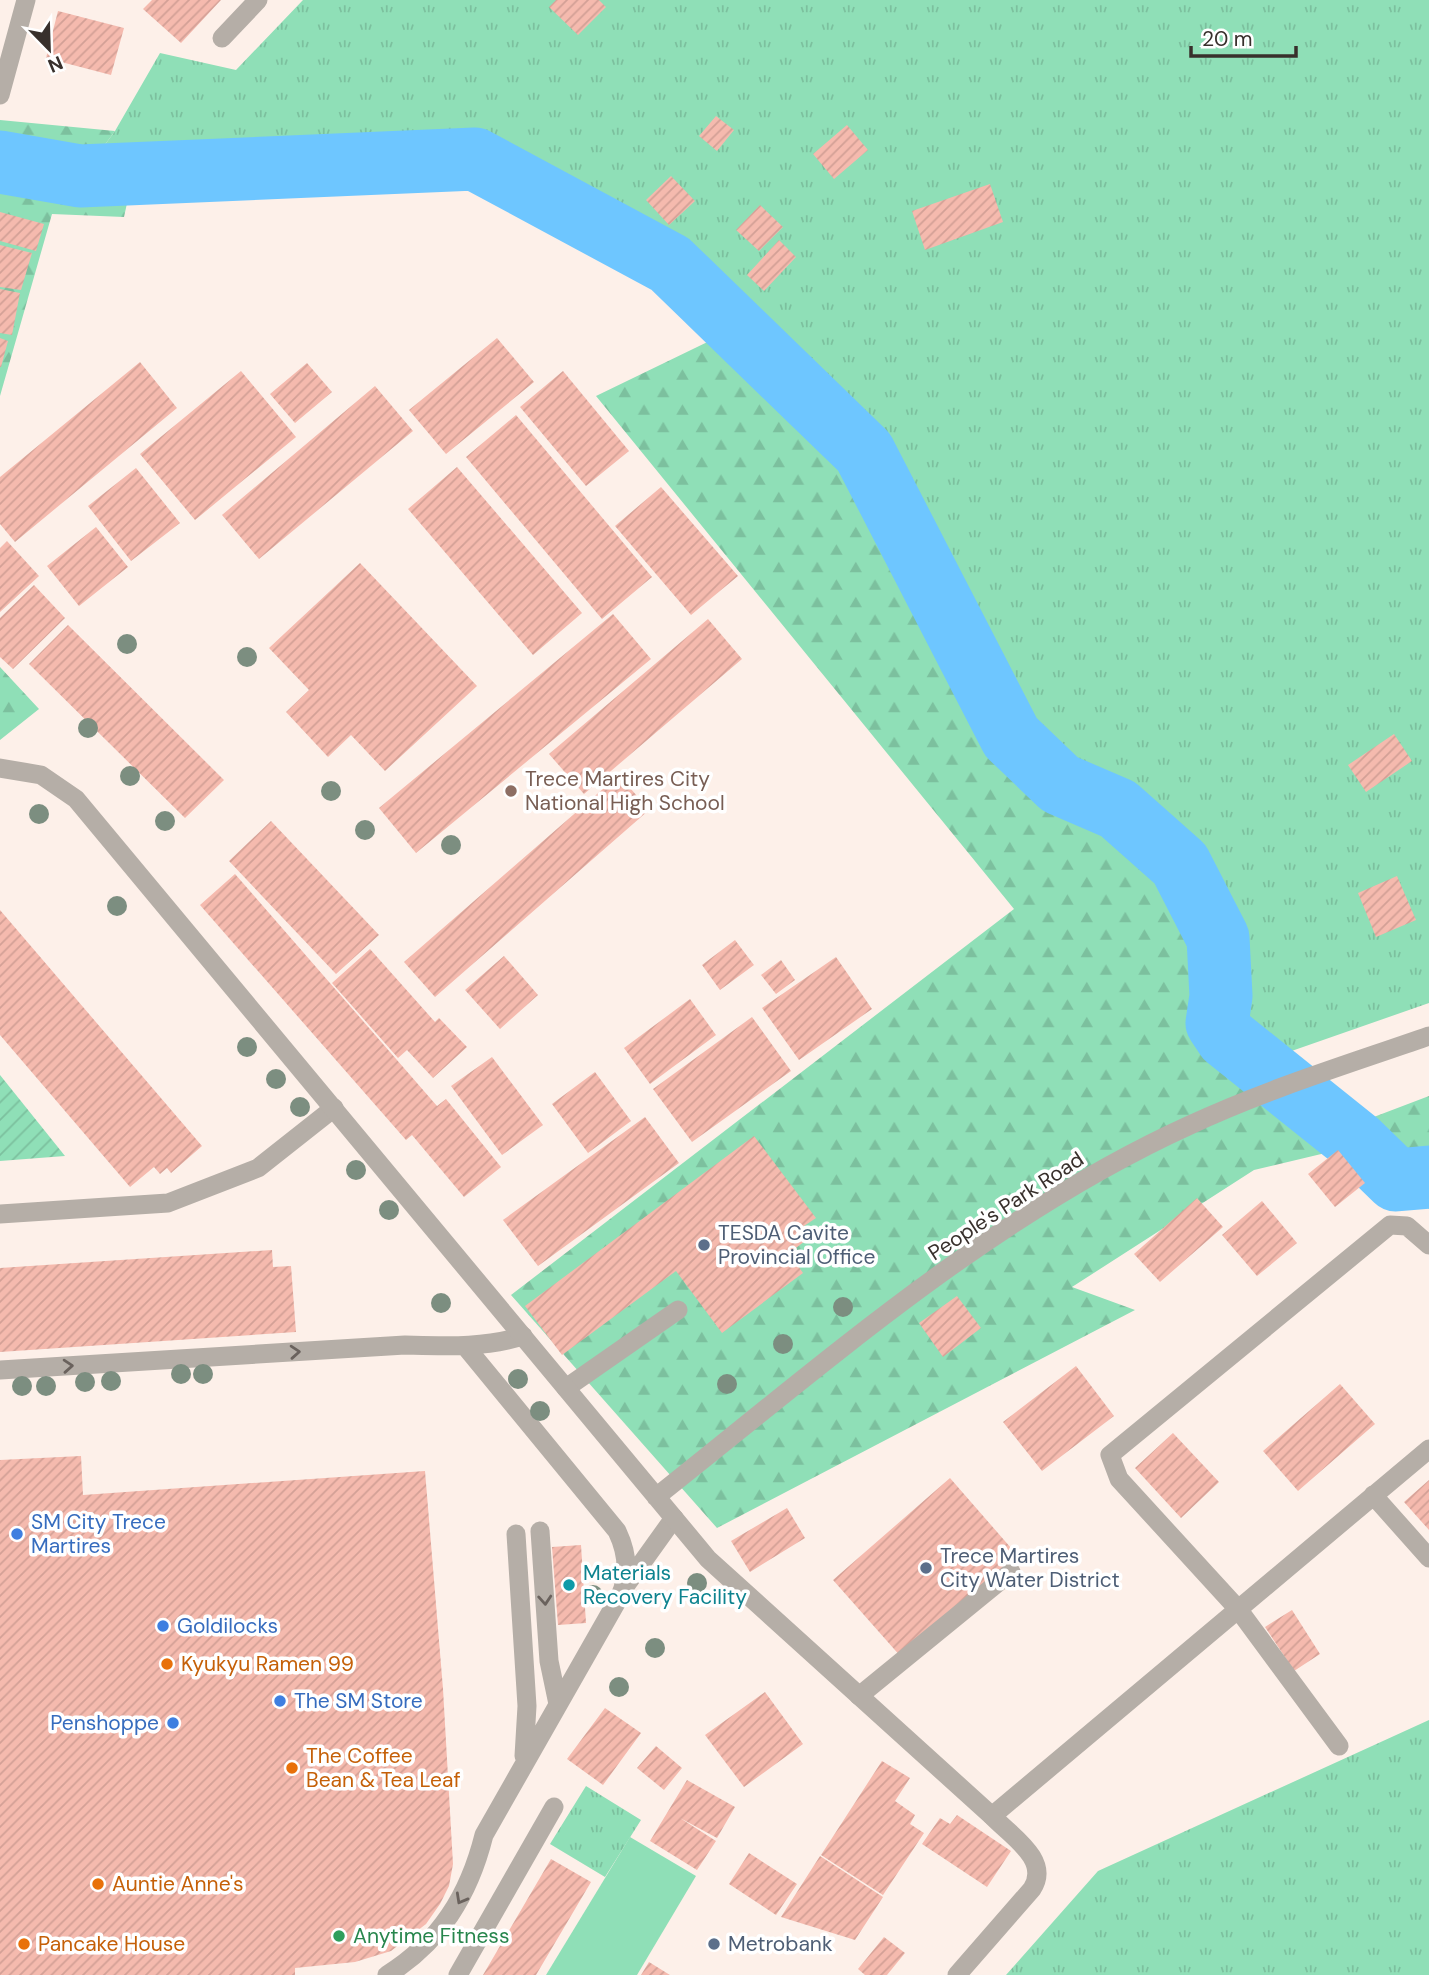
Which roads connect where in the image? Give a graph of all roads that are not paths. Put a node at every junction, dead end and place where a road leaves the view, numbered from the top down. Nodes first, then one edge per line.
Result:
1 (26, 0) edge
2 (258, 0) edge
3 (222, 38) dead end
4 (0, 95) edge
5 (0, 768) edge
6 (1429, 1036) edge
7 (334, 1108) junction
8 (0, 1214) edge
9 (1429, 1245) edge
10 (678, 1310) dead end
11 (523, 1336) junction
12 (465, 1346) junction
13 (0, 1370) edge
14 (566, 1388) junction
15 (1429, 1449) edge
16 (1373, 1495) junction
17 (656, 1497) junction
18 (674, 1518) junction
19 (540, 1531) dead end
20 (516, 1534) dead end
21 (1429, 1558) edge
22 (1011, 1572) dead end
23 (624, 1588) junction
24 (1238, 1609) junction
25 (549, 1661) junction
26 (526, 1685) junction
27 (859, 1696) junction
28 (558, 1704) junction
29 (1339, 1746) dead end
30 (517, 1775) junction
31 (554, 1807) dead end
32 (992, 1816) junction
33 (387, 1975) edge
34 (458, 1975) edge
35 (957, 1975) edge

1 - 4 street
2 - 3 street
5 - 7 street
6 - 17 street, People's Park Road
7 - 8 street
7 - 11 street
9 - 24 street
10 - 14 street
11 - 12 street
11 - 14 street
13 -> 12 street
12 - 23 street
14 - 17 street
15 - 16 street
16 - 21 street
16 - 24 street
17 - 18 street
18 - 23 street
18 - 27 street
19 -> 25 street
20 - 26 street
22 - 27 street
23 - 28 street
24 - 29 street
24 - 32 street
25 - 26 street
25 - 28 street
26 - 30 street
27 - 32 street
28 - 30 street
30 -> 33 street
31 - 34 street
32 - 35 street

